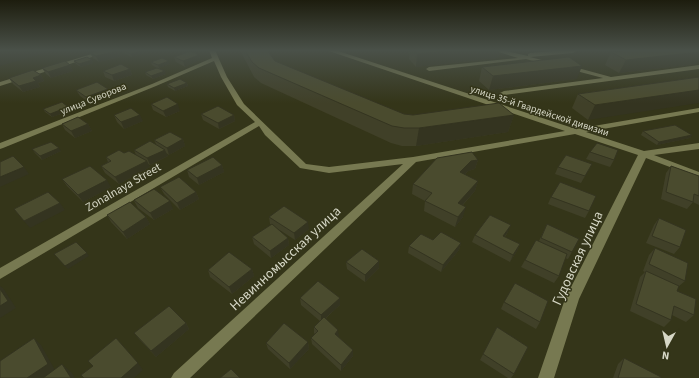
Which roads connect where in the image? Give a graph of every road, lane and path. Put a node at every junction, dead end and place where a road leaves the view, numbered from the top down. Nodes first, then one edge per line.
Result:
1 (53, 68) edge
2 (187, 68) edge
3 (220, 68) edge
4 (382, 68) edge
5 (443, 68) edge
6 (568, 68) edge
7 (694, 68) edge
8 (429, 69) edge
9 (614, 78) junction
10 (0, 84) edge
11 (504, 93) dead end
12 (699, 110) edge
13 (260, 122) junction
14 (572, 131) junction
15 (0, 146) edge
16 (699, 146) edge
17 (643, 154) junction
18 (413, 160) junction
19 (699, 175) edge
20 (0, 274) edge
21 (179, 378) edge
22 (546, 378) edge

1 - 10 street
2 - 15 street, улица Суворова
3 - 13 street
4 - 14 street, улица 35-й Гвардейской дивизии
5 - 8 street
6 - 9 street
7 - 9 street
9 - 11 street
12 - 14 street
13 - 18 street
13 - 20 street, Zonalnaya Street
14 - 17 street, улица 35-й Гвардейской дивизии
14 - 18 street
16 - 17 street
17 - 19 street, улица 35-й Гвардейской дивизии
17 - 22 street, Гудовская улица
18 - 21 street, Невинномысская улица

